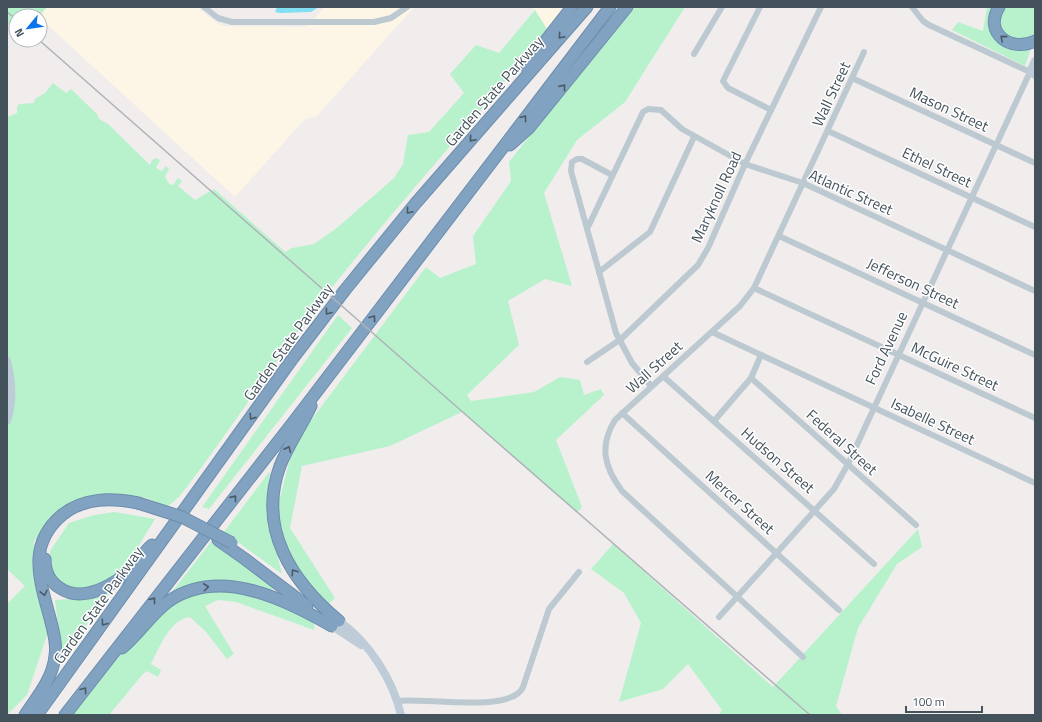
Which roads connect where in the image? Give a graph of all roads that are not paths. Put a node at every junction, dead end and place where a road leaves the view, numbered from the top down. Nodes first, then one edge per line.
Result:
1 (204, 7) edge
2 (407, 7) edge
3 (572, 7) edge
4 (587, 7) edge
5 (610, 7) edge
6 (627, 7) edge
7 (722, 7) edge
8 (760, 7) edge
9 (821, 7) edge
10 (912, 7) edge
11 (999, 7) edge
12 (1035, 41) edge
13 (864, 52) dead end
14 (694, 54) dead end
15 (1035, 61) edge
16 (1032, 73) edge
17 (852, 78) junction
18 (516, 88) junction
19 (771, 110) junction
20 (828, 131) junction
21 (694, 137) junction
22 (996, 145) junction
23 (492, 161) junction
24 (1035, 163) edge
25 (745, 164) junction
26 (612, 175) junction
27 (803, 183) junction
28 (971, 198) junction
29 (1035, 227) edge
30 (587, 229) junction
31 (779, 236) junction
32 (947, 250) junction
33 (599, 272) junction
34 (754, 288) junction
35 (1035, 291) edge
36 (923, 302) junction
37 (712, 332) junction
38 (619, 340) junction
39 (761, 355) junction
40 (899, 355) junction
41 (1035, 355) edge
42 (7, 361) edge
43 (587, 362) dead end
44 (664, 377) junction
45 (751, 378) junction
46 (651, 386) junction
47 (319, 388) junction
48 (874, 408) junction
49 (622, 413) junction
50 (1035, 418) edge
51 (7, 421) edge
52 (714, 421) junction
53 (848, 464) junction
54 (1035, 483) edge
55 (136, 506) junction
56 (815, 510) junction
57 (176, 523) junction
58 (916, 526) dead end
59 (776, 553) junction
60 (874, 564) dead end
61 (579, 572) dead end
62 (738, 595) junction
63 (839, 610) dead end
64 (719, 617) dead end
65 (336, 623) junction
66 (803, 657) dead end
67 (104, 664) junction
68 (397, 701) junction
69 (25, 715) edge
70 (37, 715) edge
71 (65, 715) edge
72 (401, 715) edge

1 - 2 street
3 - 18 highway
4 -> 18 highway, Garden State Parkway
23 -> 5 highway
23 -> 6 highway
7 - 14 street
8 - 19 street
9 - 19 street, Maryknoll Road
10 - 16 street
12 -> 11 highway
13 - 17 street, Wall Street
15 - 16 street, Ford Avenue
16 - 22 street, Ford Avenue
17 - 20 street, Wall Street
17 - 22 street, Mason Street
18 -> 57 highway, Garden State Parkway
19 - 25 street, Maryknoll Road
20 - 27 street, Wall Street
20 - 28 street, Ethel Street
21 - 25 street, Atlantic Street
21 - 26 street, Atlantic Street
21 - 33 street
22 - 24 street, Mason Street
22 - 28 street, Ford Avenue
47 -> 23 highway
25 - 27 street, Atlantic Street
25 - 38 street, Maryknoll Road
26 - 30 street
26 - 30 street
27 - 31 street, Wall Street
27 - 32 street, Atlantic Street
28 - 29 street, Ethel Street
28 - 32 street, Ford Avenue
30 - 33 street
31 - 34 street, Wall Street
31 - 36 street, Jefferson Street
32 - 35 street, Atlantic Street
32 - 36 street, Ford Avenue
33 - 38 street
34 - 37 street, Wall Street
34 - 40 street, McGuire Street
36 - 40 street, Ford Avenue
36 - 41 street, Jefferson Street
37 - 39 street, Isabelle Street
37 - 44 street, Wall Street
38 - 43 street, Maryknoll Road
38 - 46 street
39 - 45 street
39 - 48 street, Isabelle Street
40 - 48 street, Ford Avenue
40 - 50 street, McGuire Street
42 - 51 street
44 - 46 street, Wall Street
44 - 52 street, Hudson Street
45 - 52 street
45 - 53 street, Federal Street
46 - 49 street, Wall Street
65 -> 47 highway
67 -> 47 highway
48 - 53 street, Ford Avenue
48 - 54 street, Isabelle Street
49 - 59 street, Mercer Street
49 - 62 street, Wall Street
52 - 56 street, Hudson Street
53 - 56 street, Ford Avenue
53 - 58 street, Federal Street
55 - 57 highway
55 - 65 highway
55 -> 69 highway
56 - 59 street, Ford Avenue
56 - 60 street, Hudson Street
57 -> 70 highway, Garden State Parkway
59 - 62 street, Ford Avenue
59 - 63 street, Mercer Street
61 - 68 street
62 - 64 street, Ford Avenue
62 - 66 street, Wall Street
67 -> 65 highway
65 - 68 street
71 -> 67 highway
68 - 72 street

